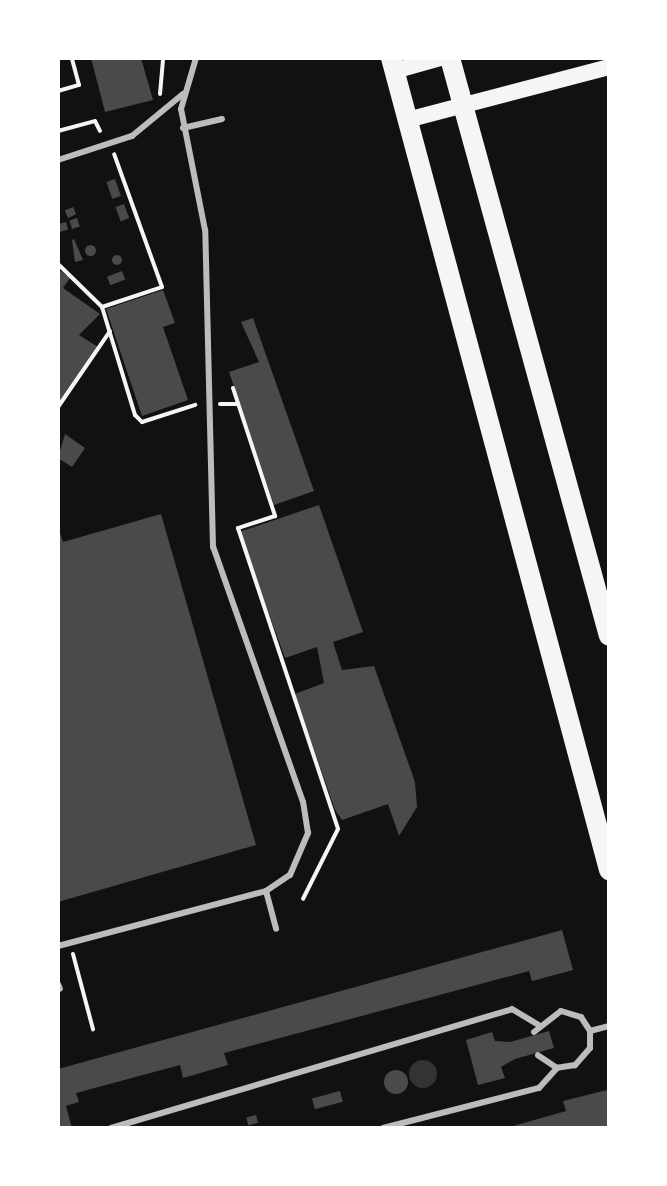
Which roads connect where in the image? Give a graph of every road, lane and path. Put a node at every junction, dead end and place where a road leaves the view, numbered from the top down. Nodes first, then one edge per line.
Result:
1 (72, 58) edge
2 (163, 58) edge
3 (441, 58) edge
4 (450, 58) edge
5 (194, 60) edge
6 (392, 64) edge
7 (609, 67) edge
8 (58, 91) edge
9 (183, 94) junction
10 (155, 100) dead end
11 (463, 105) junction
12 (222, 119) dead end
13 (407, 120) junction
14 (111, 128) dead end
15 (183, 128) junction
16 (104, 130) junction
17 (58, 131) edge
18 (110, 144) junction
19 (58, 160) edge
20 (58, 264) edge
21 (102, 307) junction
22 (110, 331) junction
23 (233, 388) dead end
24 (214, 404) junction
25 (238, 404) junction
26 (58, 407) edge
27 (609, 636) edge
28 (609, 870) edge
29 (266, 891) junction
30 (303, 899) dead end
31 (276, 929) dead end
32 (70, 943) junction
33 (58, 946) edge
34 (539, 1025) junction
35 (609, 1026) edge
36 (93, 1029) dead end
37 (590, 1031) junction
38 (534, 1032) dead end
39 (538, 1055) dead end
40 (557, 1068) junction
41 (111, 1128) edge
42 (383, 1128) edge

1 - 8 path
2 - 10 path
3 - 6 main road
4 - 11 main road
5 - 9 lane
6 - 13 main road
7 - 11 main road
9 - 15 lane
9 - 18 lane
11 - 13 main road
11 - 27 main road
12 - 15 lane
13 - 28 main road
14 - 16 path
15 - 24 lane
16 - 17 path
16 - 18 path
18 - 19 lane
18 - 21 path
20 - 21 path
21 - 22 path
22 - 24 path
22 - 26 path
23 - 25 path
24 - 25 path
24 - 29 lane
25 - 30 path
29 - 31 lane
29 - 32 lane
32 - 33 lane
32 - 36 path
34 - 37 lane
34 - 38 lane
34 - 41 lane
35 - 37 lane
37 - 40 lane
39 - 40 lane
40 - 42 lane

